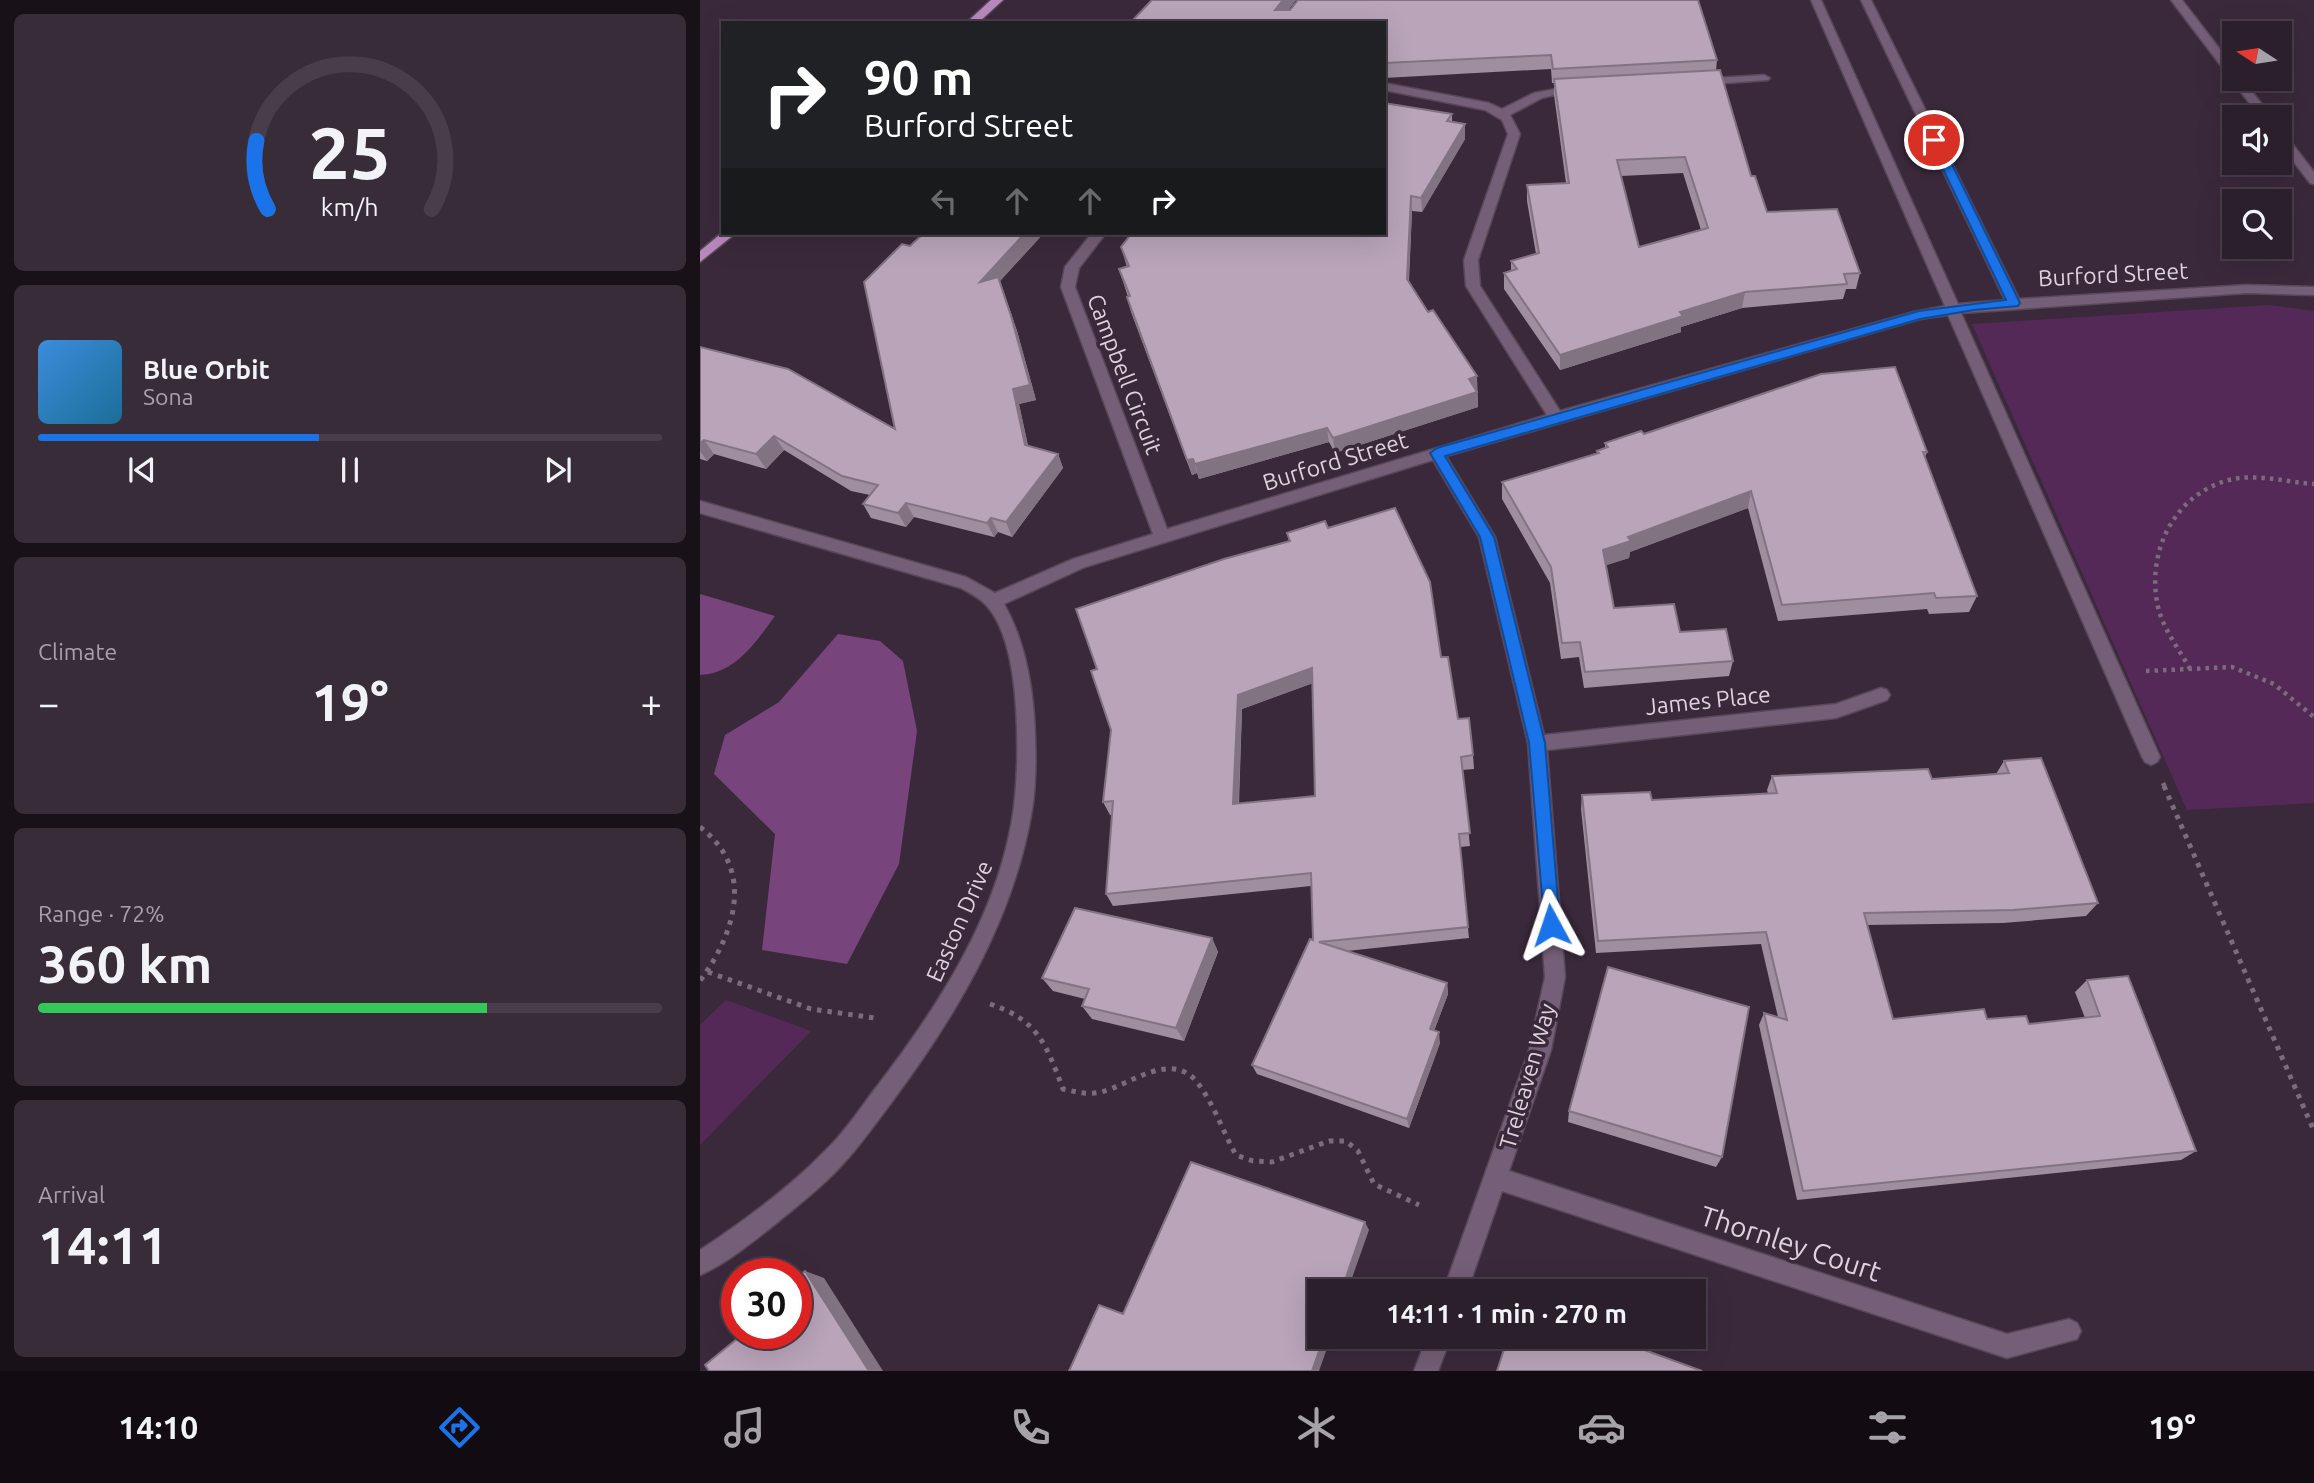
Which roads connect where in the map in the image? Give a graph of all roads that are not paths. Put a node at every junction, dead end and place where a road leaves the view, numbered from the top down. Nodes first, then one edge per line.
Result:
1 (999, 0) edge
2 (1816, 0) edge
3 (1866, 0) edge
4 (2176, 0) edge
5 (973, 21) edge
6 (2222, 61) edge
7 (1764, 78) dead end
8 (1684, 82) edge
9 (1386, 86) edge
10 (1591, 87) edge
11 (2245, 91) edge
12 (2256, 105) edge
13 (1503, 114) junction
14 (2292, 152) edge
15 (2314, 180) edge
16 (727, 235) edge
17 (1097, 235) edge
18 (700, 258) edge
19 (2314, 291) edge
20 (2014, 303) junction
21 (1952, 310) junction
22 (1556, 417) junction
23 (1437, 453) junction
24 (700, 507) edge
25 (1162, 537) junction
26 (994, 601) junction
27 (1881, 695) dead end
28 (1537, 743) junction
29 (2151, 757) road end
30 (1496, 1178) junction
31 (700, 1263) edge
32 (1460, 1279) edge
33 (2069, 1331) dead end
34 (1434, 1349) edge
35 (1426, 1371) edge

1 - 5 main road
2 - 21 street
3 - 20 street
4 - 6 street
7 - 8 street
9 - 13 street
10 - 13 street
11 - 12 street
13 - 22 street
14 - 15 street
16 - 18 main road
17 - 25 street, Campbell Circuit
19 - 20 street, Burford Street
20 - 21 street, Burford Street
21 - 22 street, Burford Street
21 - 29 street
22 - 23 street, Burford Street
23 - 25 street, Burford Street
23 - 28 street, Treleaven Way
24 - 26 street
25 - 26 street, Burford Street
26 - 31 street, Easton Drive
27 - 28 street, James Place
28 - 30 street, Treleaven Way
30 - 32 street, Treleaven Way
30 - 33 street, Thornley Court
34 - 35 street

